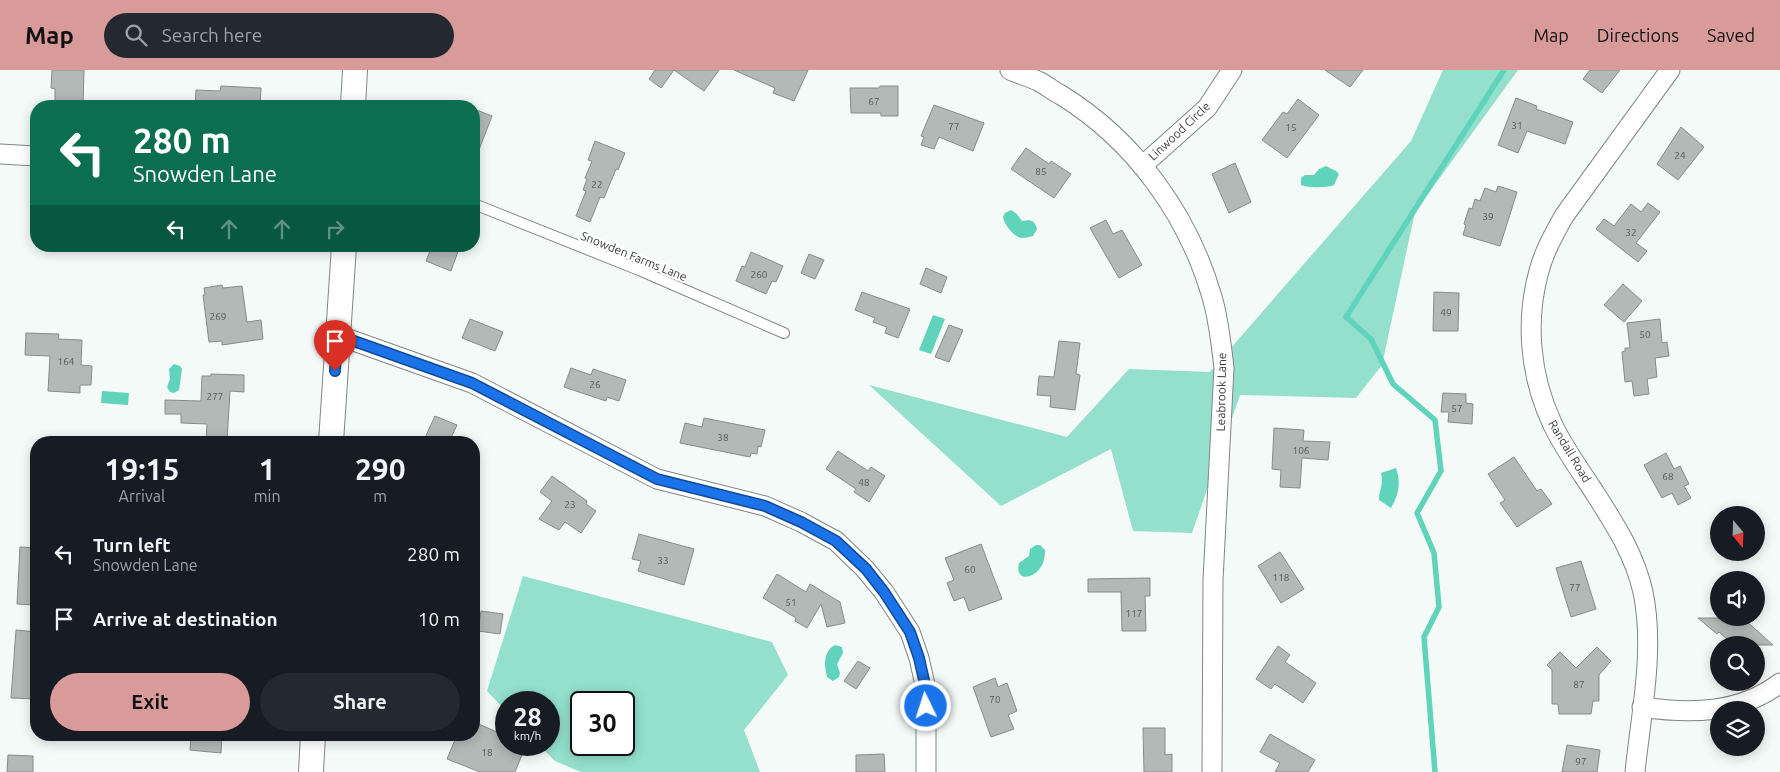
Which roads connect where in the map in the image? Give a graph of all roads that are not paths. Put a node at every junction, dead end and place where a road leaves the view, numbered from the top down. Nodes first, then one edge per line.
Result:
1 (355, 70) edge
2 (1010, 70) edge
3 (1232, 70) edge
4 (1670, 70) edge
5 (353, 100) edge
6 (0, 154) edge
7 (30, 156) edge
8 (1142, 166) junction
9 (480, 206) edge
10 (344, 252) edge
11 (784, 333) dead end
12 (337, 335) junction
13 (331, 436) edge
14 (1780, 683) edge
15 (1642, 707) junction
16 (313, 741) edge
17 (311, 772) edge
18 (926, 772) edge
19 (1212, 772) edge
20 (1635, 772) edge

1 - 5 street
2 - 8 street, Leabrook Lane
3 - 8 street, Linwood Circle
4 - 15 street, Randall Road
6 - 7 street
8 - 19 street, Leabrook Lane
9 - 11 lane, Snowden Farms Lane
10 - 12 street
12 - 13 street
12 - 18 street
14 - 15 street
15 - 20 street, Randall Road
16 - 17 street

